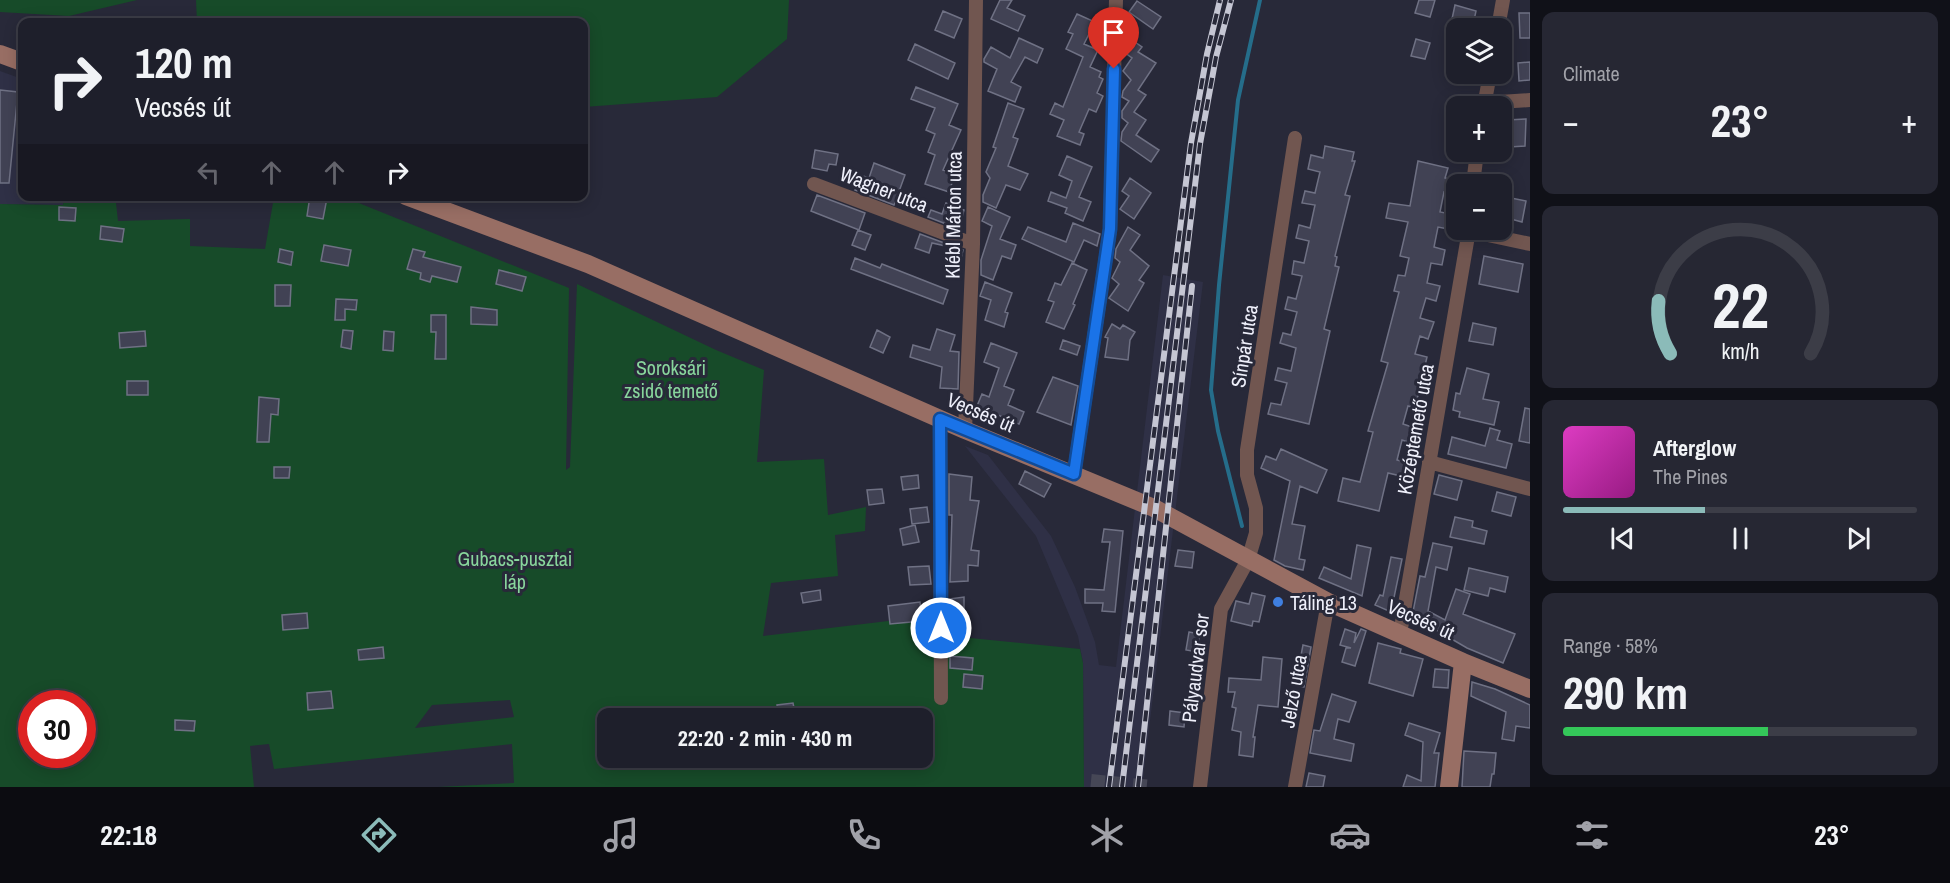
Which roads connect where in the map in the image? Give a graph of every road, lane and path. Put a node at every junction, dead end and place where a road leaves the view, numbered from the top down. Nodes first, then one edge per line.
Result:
1 (976, 0) edge
2 (1116, 0) edge
3 (1503, 0) edge
4 (1500, 18) edge
5 (0, 54) edge
6 (18, 61) edge
7 (1530, 100) edge
8 (1512, 102) edge
9 (1295, 138) dead end
10 (814, 184) dead end
11 (419, 201) edge
12 (1467, 240) edge
13 (1512, 240) edge
14 (973, 244) junction
15 (1530, 244) edge
16 (940, 419) junction
17 (965, 430) junction
18 (1430, 462) junction
19 (1074, 474) junction
20 (1530, 489) edge
21 (1248, 560) junction
22 (1329, 602) junction
23 (1400, 634) junction
24 (1463, 662) junction
25 (1530, 689) edge
26 (941, 698) dead end
27 (1200, 787) edge
28 (1295, 787) edge
29 (1449, 787) edge

1 - 14 street, Klébl Márton utca
2 - 19 street
3 - 4 street
5 - 6 street
7 - 8 street
9 - 21 street, Sínpár utca
10 - 14 street, Wagner utca
11 - 16 street, Vecsés út
12 - 18 street, Középtemető utca
13 - 15 street
14 - 17 street, Klébl Márton utca
16 - 17 street, Vecsés út
16 - 26 street
17 - 19 street, Vecsés út
18 - 20 street
18 - 23 street, Középtemető utca
19 - 21 street, Vecsés út
21 - 22 street, Vecsés út
21 - 27 street, Pályaudvar sor
22 - 23 street, Vecsés út
22 - 28 street, Jelző utca
23 - 24 street, Vecsés út
24 - 25 street, Vecsés út
24 - 29 street

